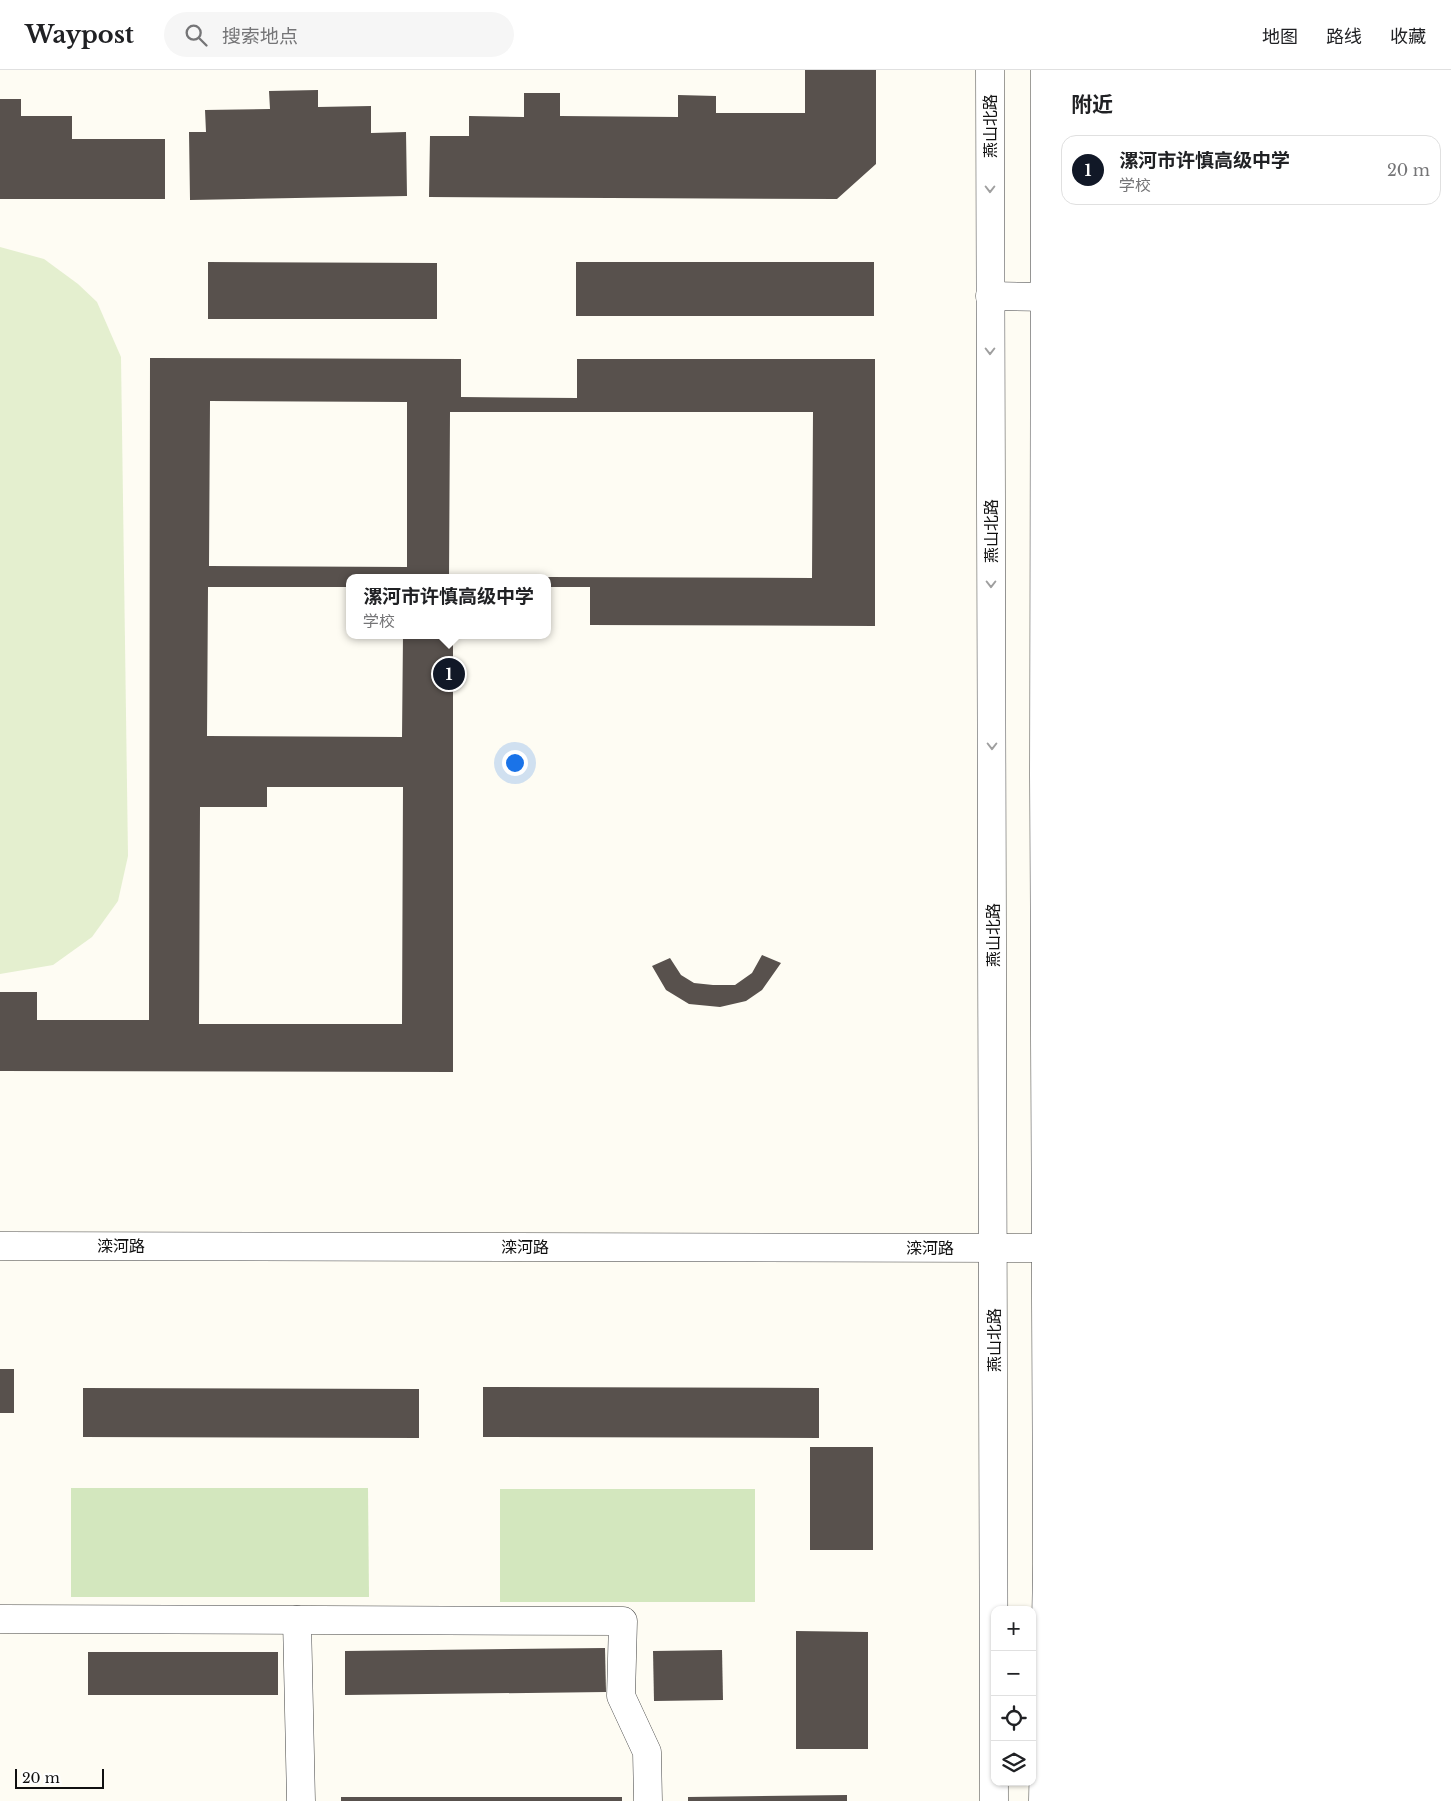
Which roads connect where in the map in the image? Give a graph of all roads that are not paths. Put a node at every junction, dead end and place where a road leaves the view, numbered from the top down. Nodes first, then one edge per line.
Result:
1 (990, 70) edge
2 (1046, 70) edge
3 (990, 296) junction
4 (1047, 297) edge
5 (1047, 775) edge
6 (0, 1246) edge
7 (994, 1248) junction
8 (1049, 1248) edge
9 (0, 1619) edge
10 (297, 1620) junction
11 (301, 1801) edge
12 (648, 1801) edge
13 (994, 1801) edge
14 (1043, 1801) edge

1 -> 3 street, 燕山北路
2 - 4 street
3 - 4 street
3 -> 7 street, 燕山北路
4 - 5 street
5 - 8 street
6 - 7 street, 滦河路
7 - 8 street, 滦河路
7 - 13 street, 燕山北路
8 - 14 street
9 - 10 street
10 - 11 street
10 - 12 street

